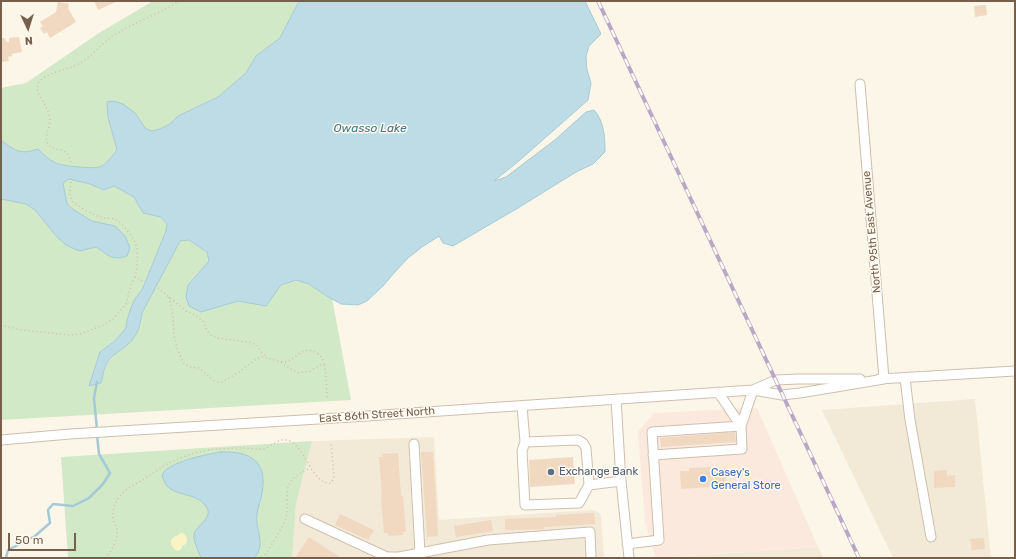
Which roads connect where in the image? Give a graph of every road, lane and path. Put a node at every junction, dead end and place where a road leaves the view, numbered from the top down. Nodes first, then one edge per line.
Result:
1 (179, 1) edge
2 (860, 84) dead end
3 (70, 162) dead end
4 (71, 182) dead end
5 (135, 277) junction
6 (143, 281) dead end
7 (158, 288) dead end
8 (169, 297) junction
9 (1, 325) edge
10 (268, 358) junction
11 (281, 362) junction
12 (324, 365) junction
13 (1015, 370) edge
14 (905, 378) junction
15 (884, 379) junction
16 (753, 390) junction
17 (718, 392) junction
18 (327, 398) dead end
19 (616, 399) junction
20 (522, 406) junction
21 (741, 426) junction
22 (1, 440) edge
23 (331, 442) dead end
24 (525, 442) junction
25 (414, 444) dead end
26 (653, 455) junction
27 (310, 468) junction
28 (621, 481) junction
29 (589, 484) junction
30 (305, 519) dead end
31 (931, 537) dead end
32 (627, 544) junction
33 (420, 553) junction
34 (387, 557) edge
35 (105, 558) edge
36 (263, 558) edge
37 (591, 558) edge
38 (628, 558) edge

1 - 3 path
2 - 15 street, North 95th East Avenue
4 - 5 path
5 - 6 path
5 - 9 path
7 - 8 path
8 - 10 path
8 - 10 path
10 - 11 path
11 - 12 path
11 - 12 path
12 - 18 path
13 - 14 street, East 86th Street North
14 - 15 street, East 86th Street North
14 - 31 street
15 - 16 street, East 86th Street North
15 - 16 street, East 86th Street North
16 - 17 street, East 86th Street North
16 - 21 street
17 - 19 street, East 86th Street North
17 - 21 street
19 - 20 street, East 86th Street North
19 - 28 street
20 - 22 street, East 86th Street North
20 - 24 street
21 - 26 street
21 - 26 street
23 - 27 path
24 - 29 street
24 - 29 street
25 - 33 street
26 - 32 street
27 - 35 path
27 - 36 path
28 - 29 street
28 - 32 street
30 - 34 street
32 - 38 street
33 - 34 street
33 - 37 street

